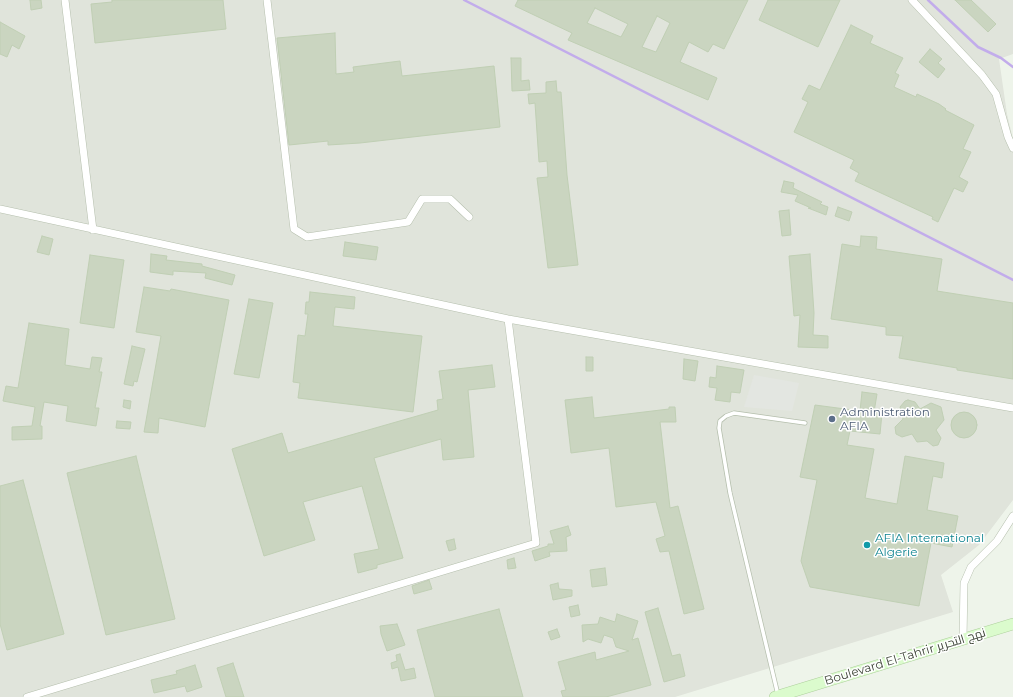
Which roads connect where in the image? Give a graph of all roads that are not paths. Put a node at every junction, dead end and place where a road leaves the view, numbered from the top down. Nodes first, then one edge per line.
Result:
1 (64, 0) edge
2 (267, 0) edge
3 (912, 0) edge
4 (1013, 148) edge
5 (0, 209) edge
6 (469, 217) dead end
7 (93, 230) junction
8 (508, 318) junction
9 (1013, 408) edge
10 (805, 423) dead end
11 (1013, 516) edge
12 (1013, 624) edge
13 (963, 640) junction
14 (777, 696) edge
15 (27, 697) edge

1 - 7 street
2 - 6 street
3 - 4 street
5 - 7 street
7 - 8 street
8 - 9 street
8 - 15 street
10 - 14 lane
11 - 13 street
12 - 13 main road, Boulevard El-Tahrir نهج التحرير
13 - 14 main road, Boulevard El-Tahrir نهج التحرير

